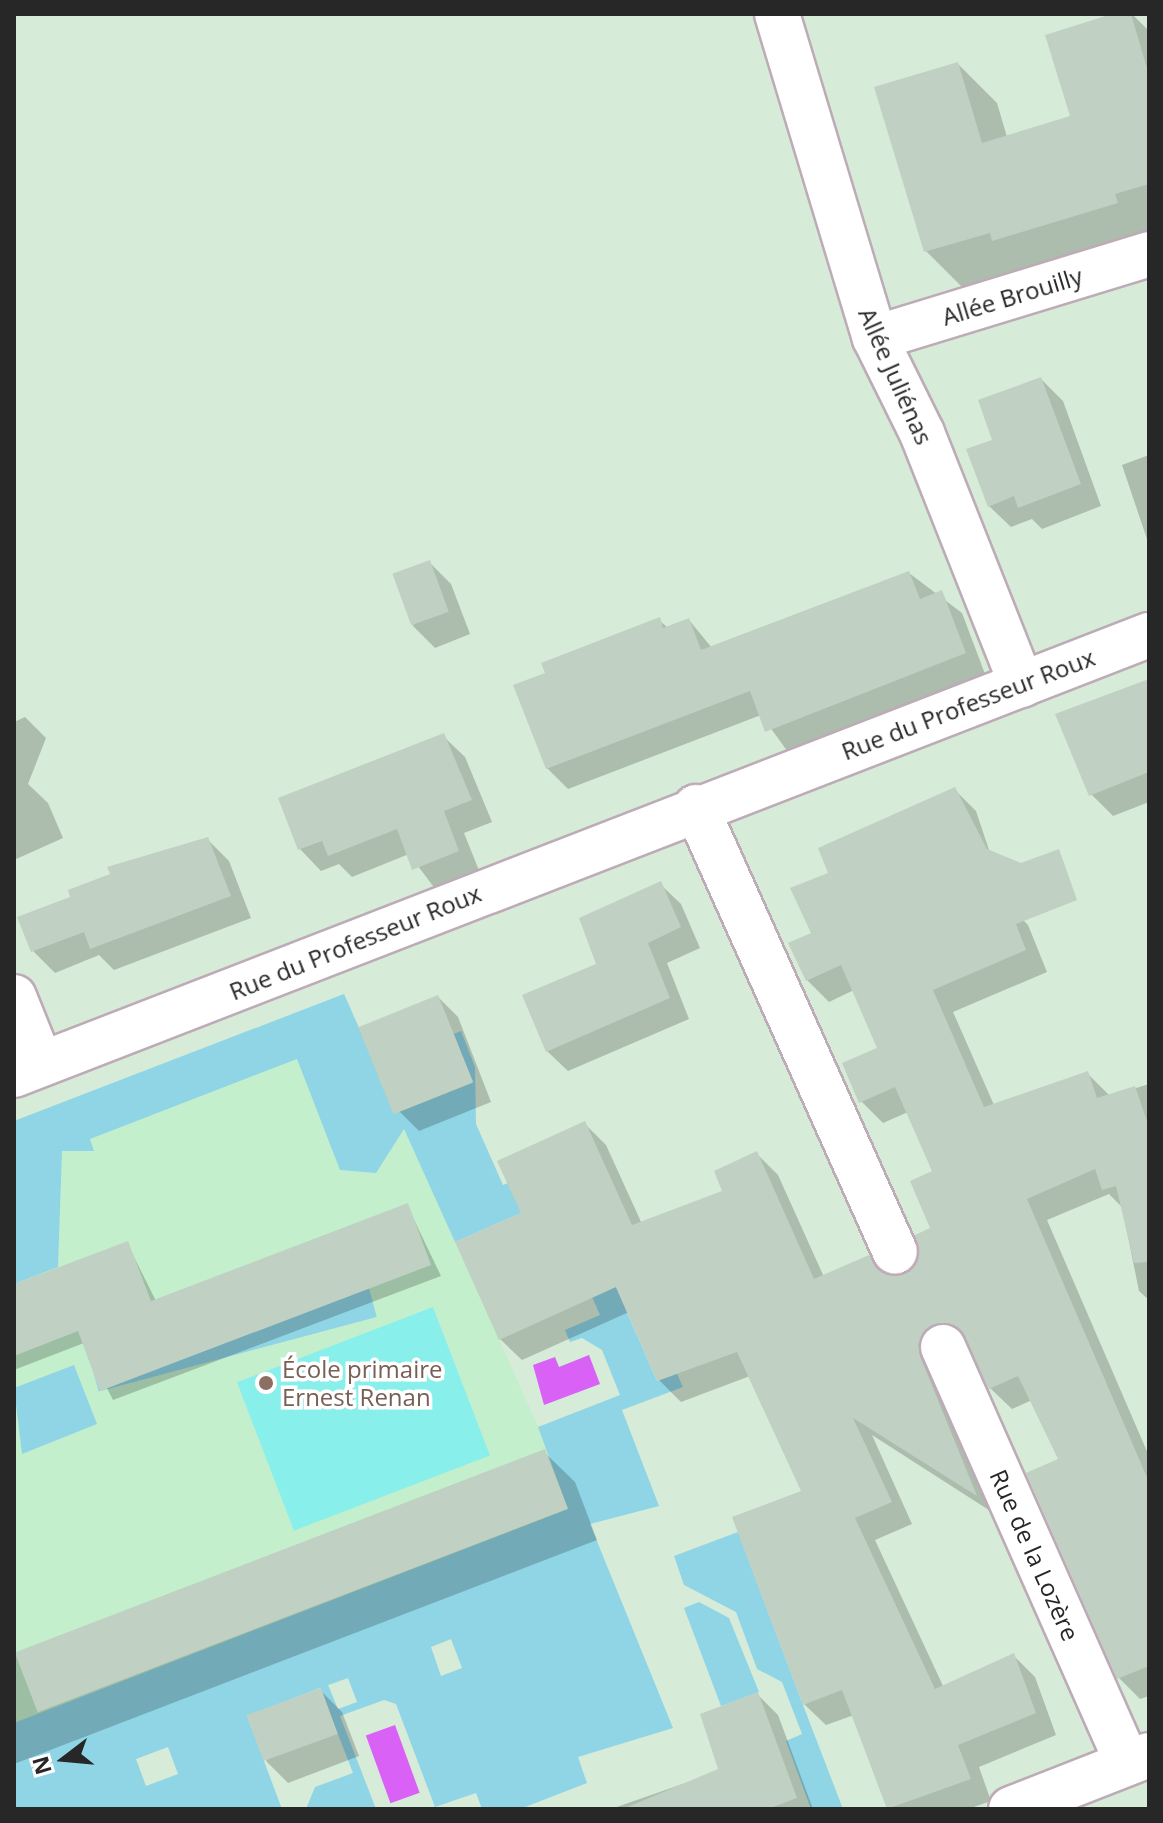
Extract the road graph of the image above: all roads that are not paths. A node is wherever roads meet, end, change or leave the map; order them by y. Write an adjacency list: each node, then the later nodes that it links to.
1 (777, 14): 3 (street, Allée Juliénas)
2 (1149, 254): 3 (street, Allée Brouilly)
3 (875, 338): 5 (street, Allée Juliénas)
4 (1149, 635): 5 (street, Rue du Professeur Roux)
5 (1022, 685): 6 (street, Rue du Professeur Roux)
6 (696, 807): 8 (street, Rue du Professeur Roux); 9 (street)
7 (14, 997): 8 (street)
8 (28, 1070)
9 (895, 1251)
10 (943, 1347): 11 (street, Rue de la Lozère)
11 (1138, 1759): 12 (street, Rue de la Lozère)
12 (1011, 1809)

